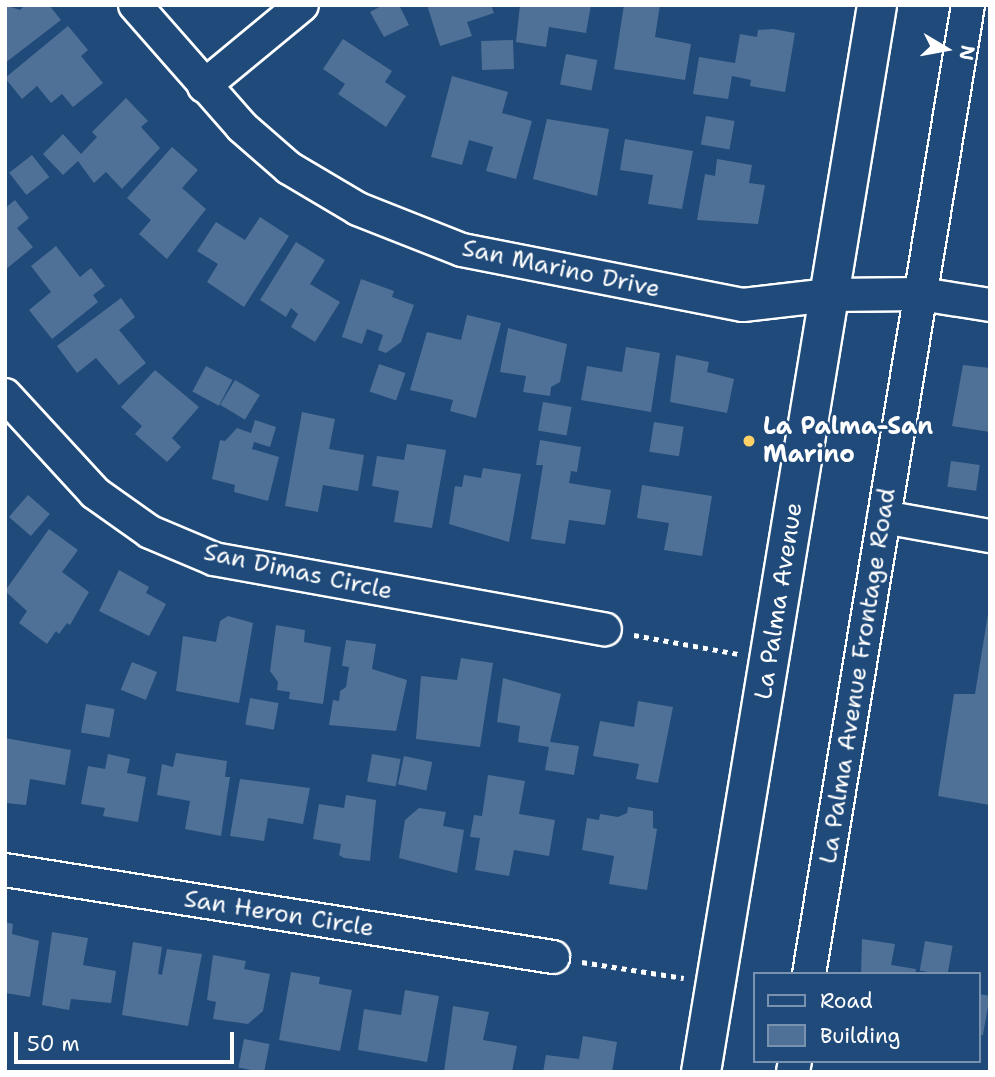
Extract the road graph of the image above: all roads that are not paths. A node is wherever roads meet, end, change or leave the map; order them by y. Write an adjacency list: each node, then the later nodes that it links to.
1 (135, 5): 5 (street, San Marino Drive)
2 (302, 5): 5 (street)
3 (877, 5): 7 (main road, La Palma Avenue)
4 (968, 5): 6 (street, La Palma Avenue Frontage Road)
5 (204, 86): 7 (street, San Marino Drive)
6 (921, 294): 7 (street, San Marino Drive); 8 (street, San Marino Drive); 10 (street, La Palma Avenue Frontage Road)
7 (829, 295): 16 (main road, La Palma Avenue)
8 (990, 305)
9 (5, 395): 12 (street, San Dimas Circle)
10 (884, 517): 11 (street); 15 (street, La Palma Avenue Frontage Road)
11 (990, 536)
12 (605, 629)
13 (5, 870): 14 (street, San Heron Circle)
14 (554, 957)
15 (809, 972)
16 (701, 1072)

